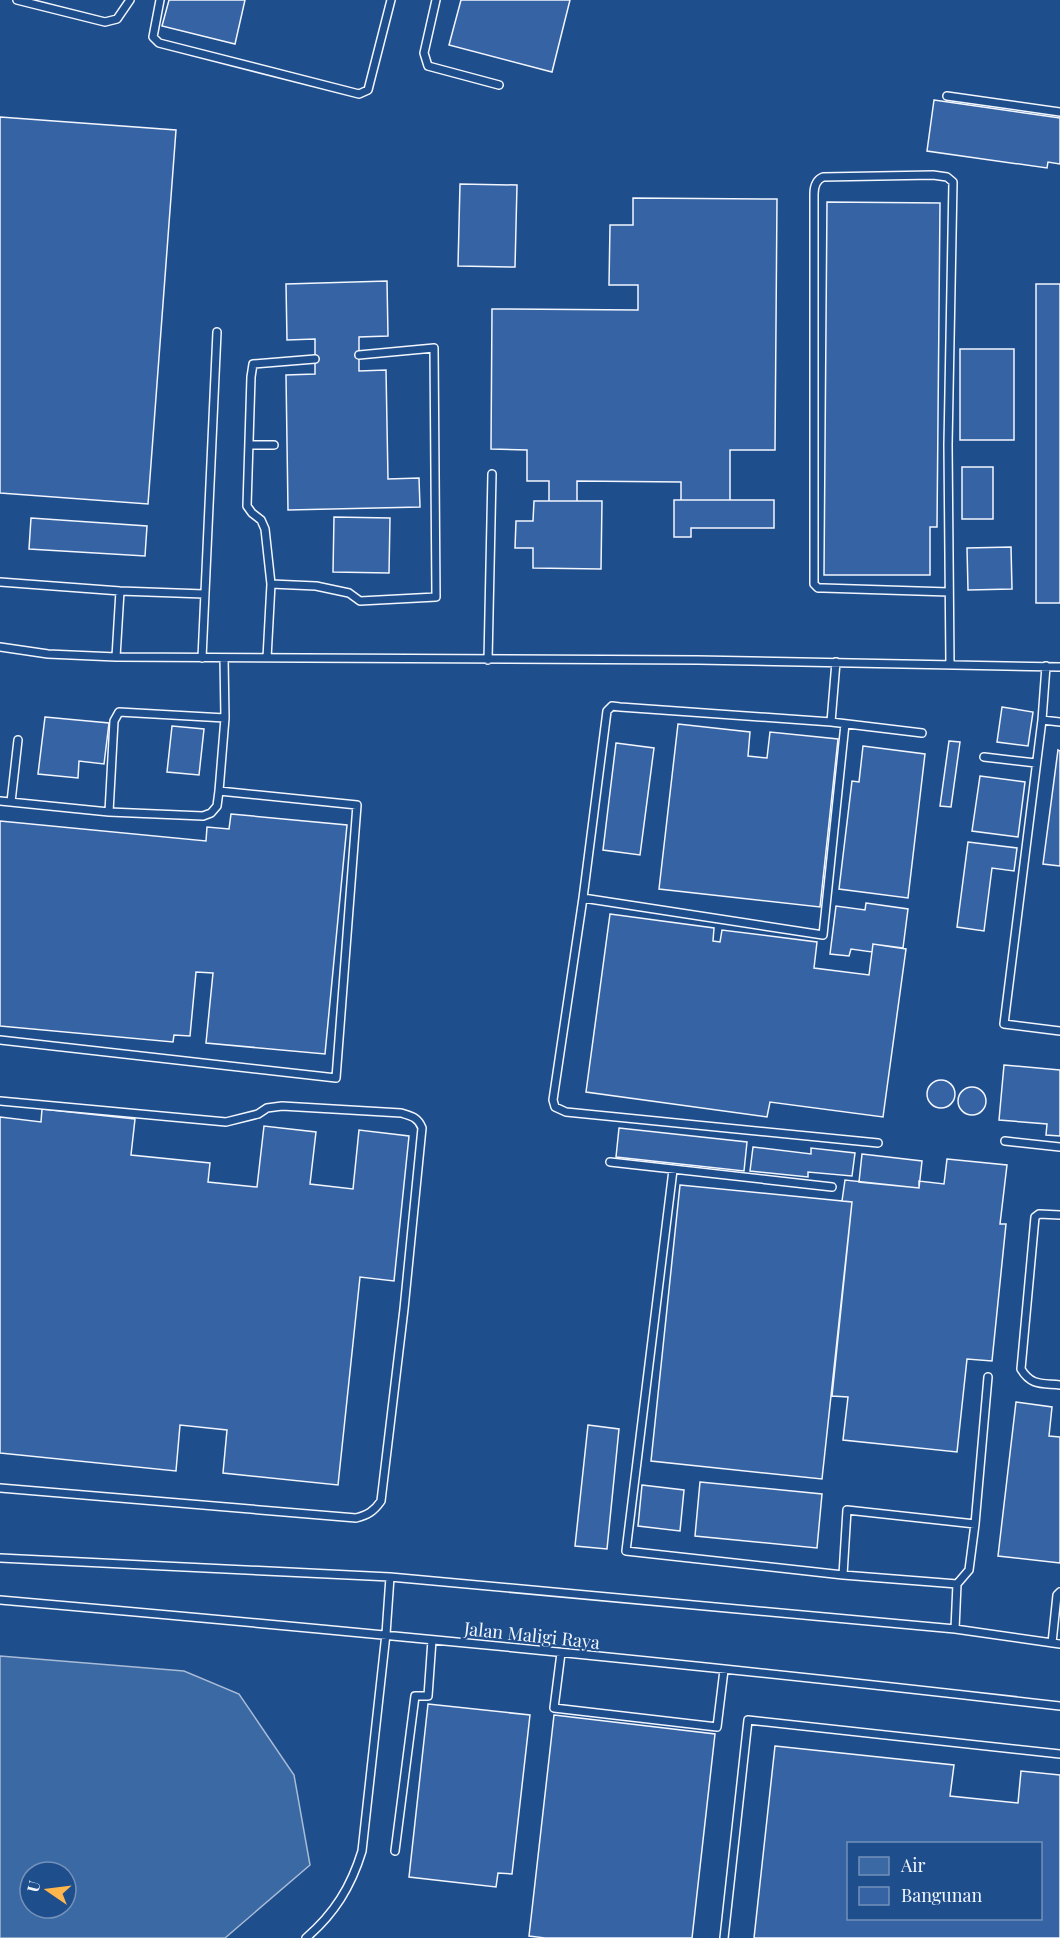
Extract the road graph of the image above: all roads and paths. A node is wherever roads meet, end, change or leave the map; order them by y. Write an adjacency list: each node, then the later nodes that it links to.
1 (17, 0): 2 (lane)
2 (130, 0)
3 (160, 0): 4 (lane)
4 (391, 0)
5 (436, 0): 6 (lane)
6 (499, 85)
7 (947, 96): 8 (lane)
8 (1060, 112)
9 (217, 332): 19 (lane)
10 (359, 355): 16 (lane)
11 (315, 359): 13 (lane)
12 (274, 445): 13 (lane)
13 (249, 446): 16 (lane)
14 (492, 474): 25 (lane)
15 (0, 582): 17 (lane)
16 (271, 584): 24 (lane)
17 (120, 591): 19 (lane); 21 (lane)
18 (949, 592): 18 (lane); 27 (lane)
19 (204, 594): 22 (lane)
20 (0, 647): 21 (lane)
21 (116, 657): 22 (lane)
22 (202, 658): 23 (lane)
23 (224, 658): 24 (lane); 30 (lane)
24 (267, 658): 25 (lane)
25 (488, 660): 26 (lane)
26 (836, 662): 27 (lane); 32 (lane)
27 (950, 664): 28 (lane)
28 (1046, 666): 29 (lane); 31 (lane)
29 (1060, 667)
30 (225, 718): 39 (lane); 42 (lane)
31 (1042, 720): 33 (lane); 38 (lane)
32 (831, 722): 34 (lane); 43 (lane)
33 (1060, 722)
34 (845, 724): 35 (lane); 43 (lane)
35 (922, 733)
36 (18, 740): 41 (lane)
37 (984, 757): 38 (lane)
38 (1036, 763): 44 (lane)
39 (219, 790): 42 (lane); 45 (lane)
40 (0, 801): 41 (lane)
41 (11, 802): 42 (lane)
42 (109, 812)
43 (583, 898): 48 (lane)
44 (1060, 1031)
45 (0, 1040)
46 (0, 1101): 56 (lane)
47 (1005, 1141): 49 (lane)
48 (878, 1143)
49 (1060, 1147)
50 (610, 1162): 51 (lane)
51 (673, 1170): 52 (lane); 59 (lane)
52 (832, 1187)
53 (1060, 1215): 55 (lane)
54 (988, 1377): 57 (lane)
55 (1060, 1385)
56 (0, 1488)
57 (975, 1524): 59 (lane); 61 (lane)
58 (0, 1558): 60 (lane)
59 (843, 1575): 61 (lane)
60 (390, 1576): 64 (lane); 65 (lane)
61 (957, 1584): 64 (lane)
62 (1060, 1592): 67 (lane)
63 (0, 1600): 65 (lane, Jalan Maligi Raya)
64 (955, 1629): 67 (lane)
65 (386, 1634): 66 (lane, Jalan Maligi Raya); 73 (lane)
66 (432, 1640): 68 (lane, Jalan Maligi Raya); 72 (lane)
67 (1056, 1643)
68 (561, 1653): 69 (lane, Jalan Maligi Raya); 69 (lane)
69 (724, 1670): 70 (lane, Jalan Maligi Raya)
70 (1060, 1706)
71 (1060, 1754): 74 (lane)
72 (395, 1851)
73 (306, 1938)
74 (724, 1938)

